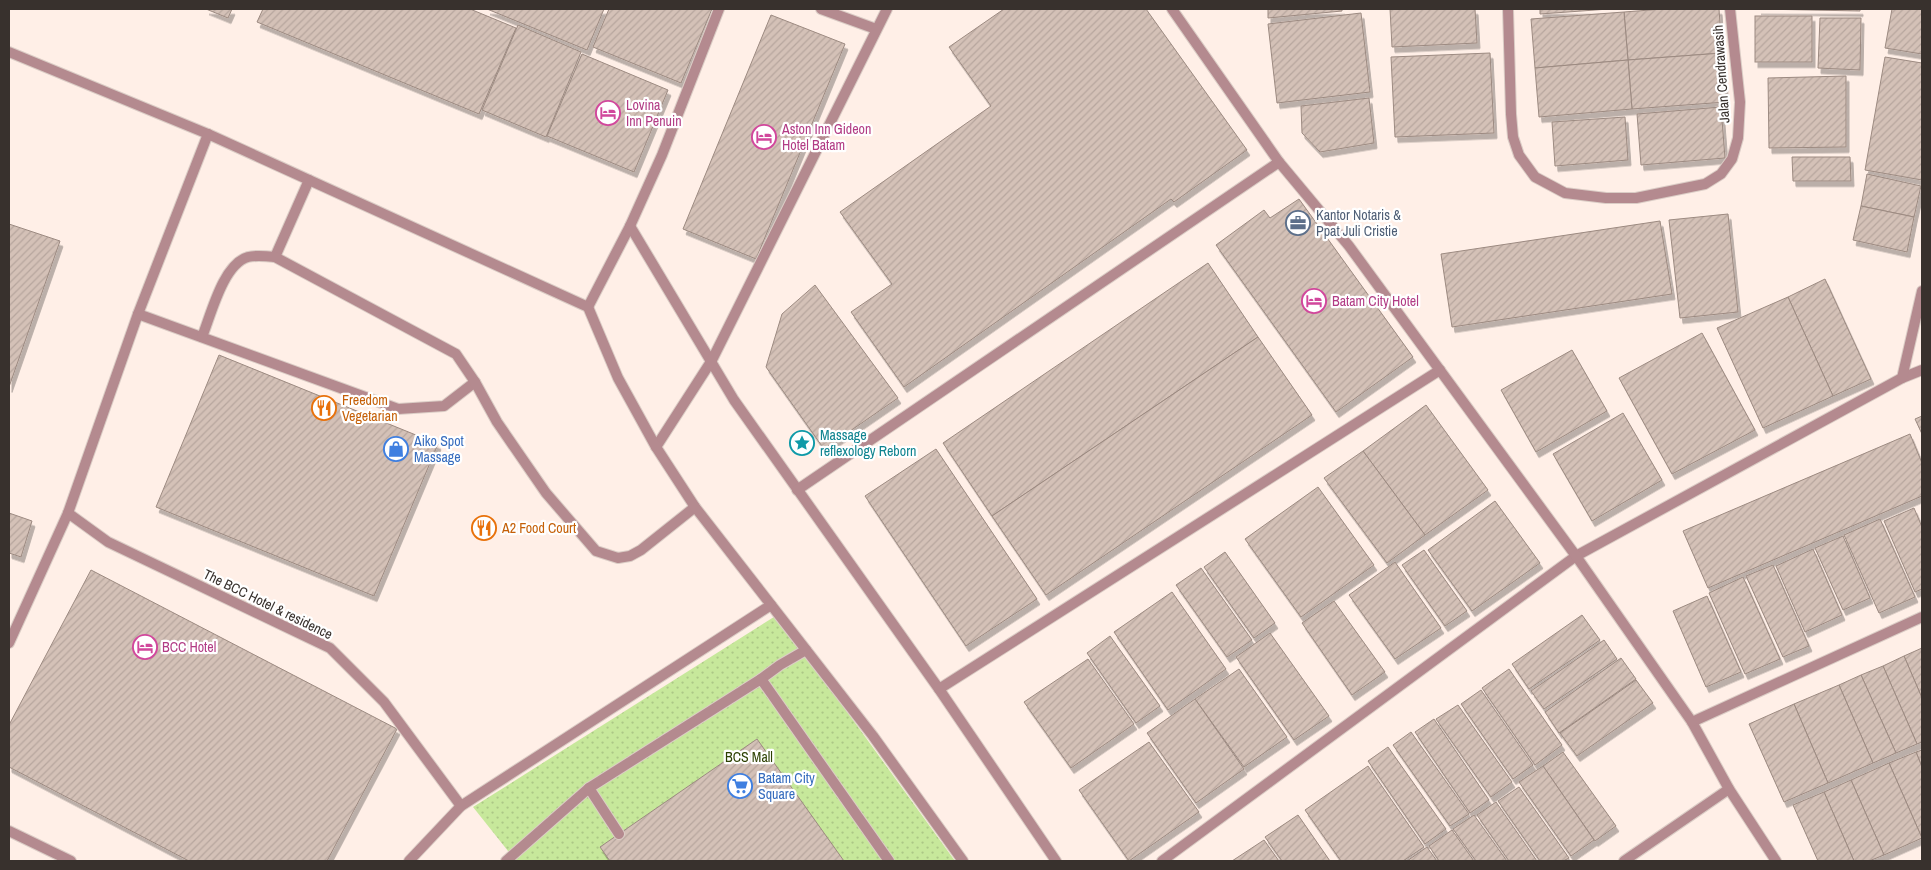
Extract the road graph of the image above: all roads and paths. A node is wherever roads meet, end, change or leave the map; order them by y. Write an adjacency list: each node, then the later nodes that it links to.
1 (718, 9): 12 (street)
2 (821, 9): 7 (street)
3 (887, 9): 7 (street)
4 (1172, 9): 10 (street)
5 (1508, 9): 6 (street, Jalan Cendrawasih)
6 (1730, 9)
7 (876, 30): 18 (street)
8 (9, 52): 9 (street)
9 (208, 134): 11 (street); 16 (street)
10 (1279, 162): 19 (street); 24 (street)
11 (309, 180): 13 (street); 15 (street)
12 (630, 226): 15 (street); 18 (street)
13 (275, 257): 17 (street); 22 (street)
14 (1922, 291): 21 (street)
15 (588, 308): 23 (street)
16 (138, 314): 17 (street); 26 (street)
17 (202, 337): 22 (street)
18 (712, 360): 23 (street); 24 (street)
19 (1440, 370): 27 (street); 33 (street)
20 (1922, 370): 21 (street)
21 (1902, 378): 27 (street)
22 (475, 382): 25 (street)
23 (656, 448): 25 (street)
24 (797, 490): 33 (street)
25 (695, 507): 28 (street)
26 (68, 513): 30 (street); 37 (street, The BCC Hotel & residence)
27 (1576, 556): 34 (street); 46 (street)
28 (771, 605): 31 (street); 37 (street)
29 (1922, 617): 34 (street)
30 (9, 643)
31 (806, 650): 32 (street); 44 (street)
32 (761, 679): 35 (street); 43 (street)
33 (939, 689): 45 (street)
34 (1692, 722): 36 (street)
35 (589, 788): 39 (street); 42 (street)
36 (1730, 790): 47 (street); 48 (street)
37 (461, 806): 41 (street)
38 (9, 831): 40 (street)
39 (619, 834)
40 (71, 861)
41 (409, 861)
42 (506, 861)
43 (890, 861)
44 (963, 861)
45 (1056, 861)
46 (1162, 861)
47 (1624, 861)
48 (1776, 861)

